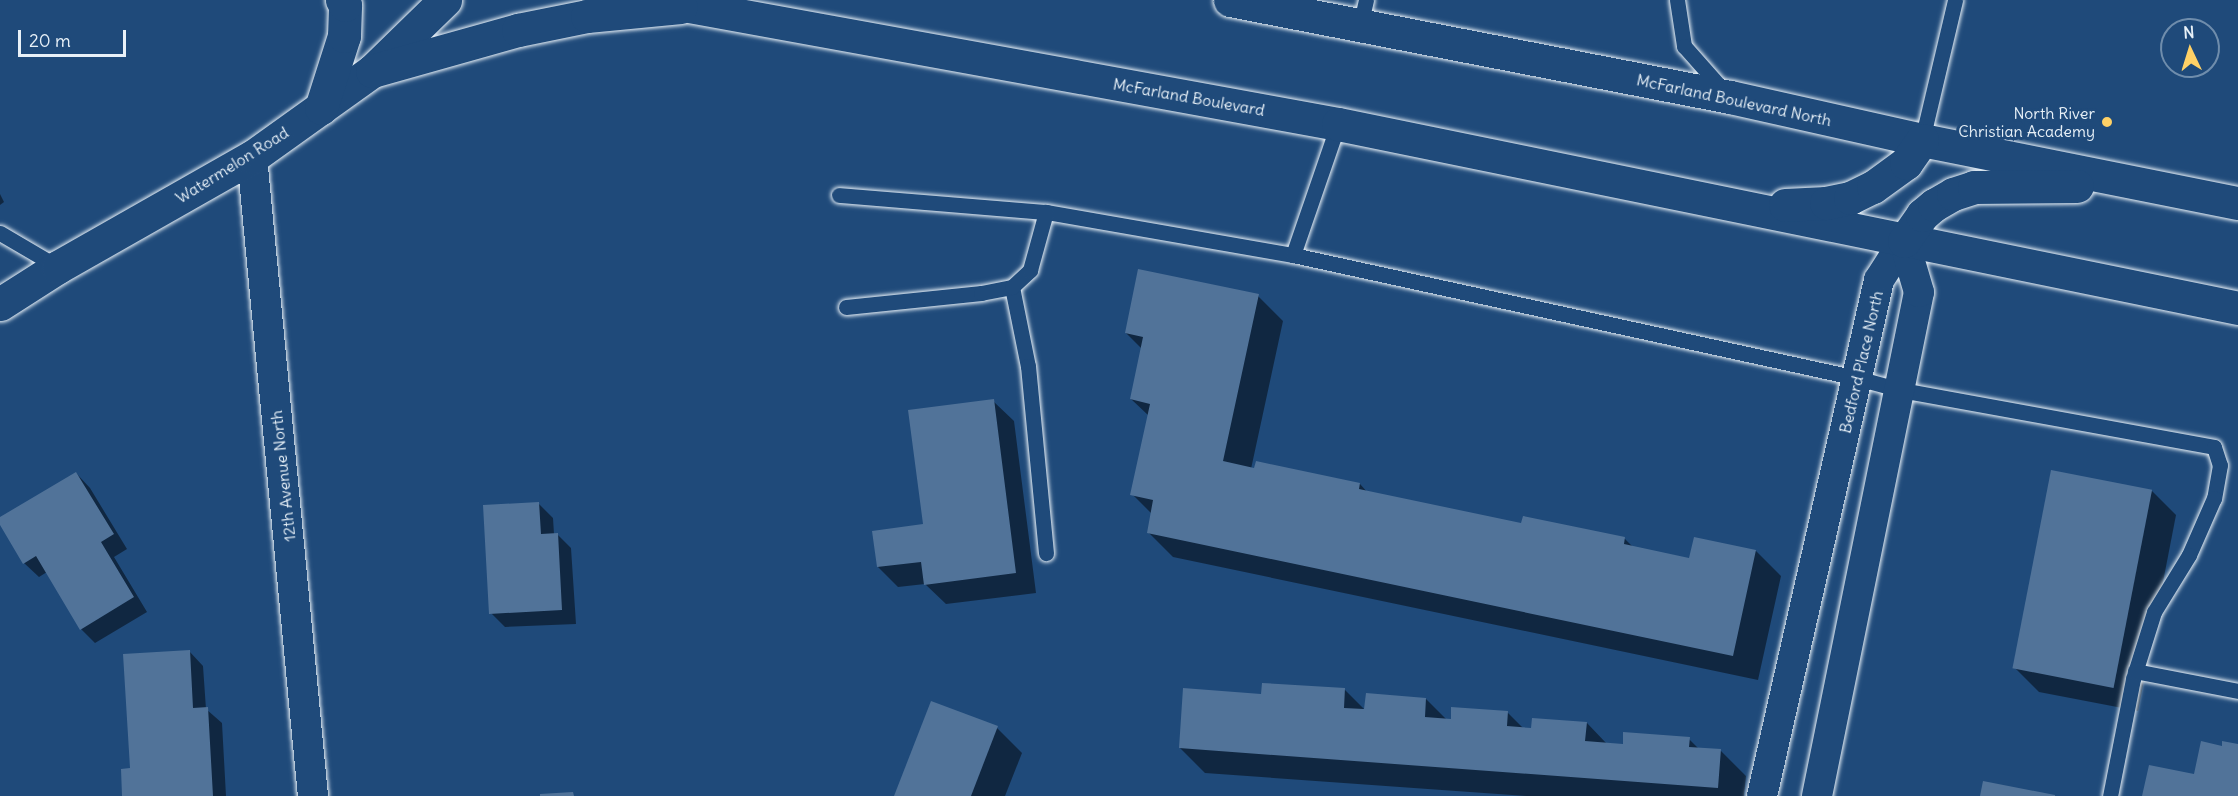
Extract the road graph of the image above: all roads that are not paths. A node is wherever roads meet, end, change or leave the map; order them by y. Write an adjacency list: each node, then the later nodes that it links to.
1 (342, 0): 11 (main road)
2 (445, 0): 9 (main road, Watermelon Road)
3 (656, 0): 7 (main road, McFarland Boulevard)
4 (1230, 0): 8 (main road, McFarland Boulevard North)
5 (1677, 0): 10 (lane)
6 (1955, 0): 13 (lane)
7 (692, 6): 9 (main road); 12 (main road, McFarland Boulevard)
8 (1363, 13): 10 (main road, McFarland Boulevard North)
9 (372, 71): 11 (main road, Watermelon Road)
10 (1730, 98): 13 (main road, McFarland Boulevard North)
11 (321, 108): 14 (main road, Watermelon Road)
12 (1338, 124): 18 (main road, McFarland Boulevard); 22 (lane)
13 (1922, 140): 15 (main road, McFarland Boulevard North); 18 (main road)
14 (252, 157): 23 (main road, Watermelon Road); 33 (street, 12th Avenue North)
15 (2151, 186): 17 (main road, McFarland Boulevard North); 21 (main road)
16 (839, 195): 19 (lane)
17 (2238, 203)
18 (1720, 204): 21 (main road)
19 (1046, 212): 22 (lane); 24 (lane)
20 (0, 232): 23 (lane)
21 (1904, 241): 27 (main road); 28 (street, Bedford Place North); 29 (street)
22 (1293, 255): 28 (lane)
23 (58, 267): 25 (main road, Watermelon Road)
24 (1012, 287): 26 (lane); 30 (lane)
25 (0, 304)
26 (846, 307)
27 (2238, 308)
28 (1857, 378): 29 (lane); 34 (street, Bedford Place North)
29 (1901, 390): 31 (lane); 35 (street)
30 (1046, 553)
31 (2136, 671): 32 (lane); 36 (lane)
32 (2238, 691)
33 (314, 796)
34 (1762, 796)
35 (1817, 796)
36 (2110, 796)

